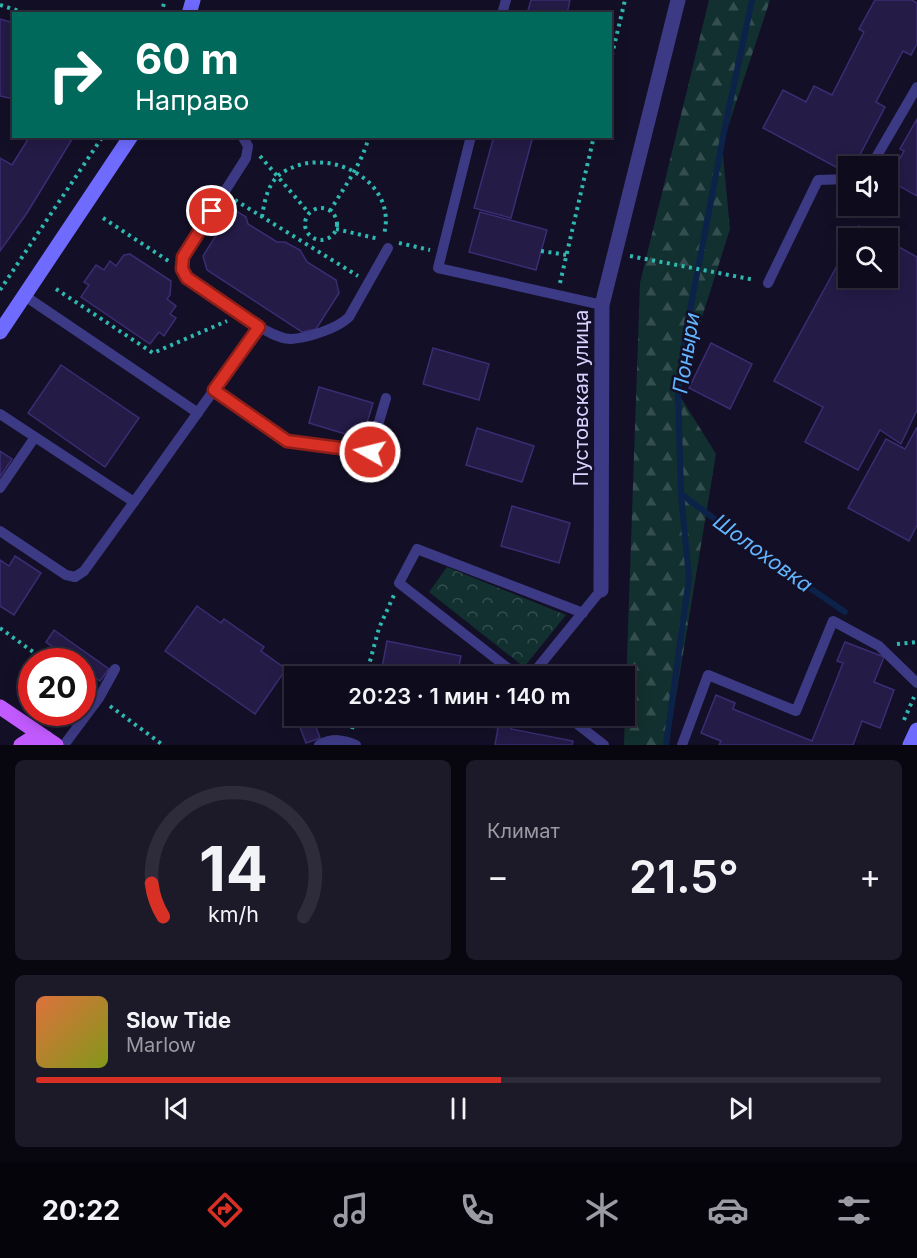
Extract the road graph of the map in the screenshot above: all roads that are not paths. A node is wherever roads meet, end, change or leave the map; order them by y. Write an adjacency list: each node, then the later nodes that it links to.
1 (678, 0): 11 (street, Пустовская улица)
2 (917, 87): 6 (lane)
3 (130, 138): 10 (street)
4 (470, 138): 11 (lane)
5 (245, 141): 12 (lane)
6 (877, 156)
7 (838, 179): 9 (lane)
8 (385, 244): 12 (lane)
9 (768, 283)
10 (25, 296): 13 (street); 16 (lane)
11 (602, 305): 22 (street, Пустовская улица)
12 (259, 327): 14 (lane)
13 (0, 332)
14 (214, 390): 15 (lane); 16 (lane)
15 (386, 398)
16 (198, 413): 20 (lane)
17 (0, 414): 18 (lane)
18 (35, 437): 19 (lane); 20 (lane)
19 (0, 488)
20 (134, 502): 21 (lane)
21 (0, 531)
22 (601, 590): 23 (lane)
23 (583, 613): 24 (lane); 25 (lane)
24 (505, 666)
25 (539, 666)
26 (115, 669): 33 (lane)
27 (917, 683): 37 (lane)
28 (0, 707): 31 (main road)
29 (580, 726): 36 (lane)
30 (917, 730): 38 (street)
31 (51, 742): 32 (main road)
32 (21, 745)
33 (64, 745)
34 (319, 745): 35 (lane)
35 (356, 745)
36 (604, 745)
37 (682, 745)
38 (910, 745)

